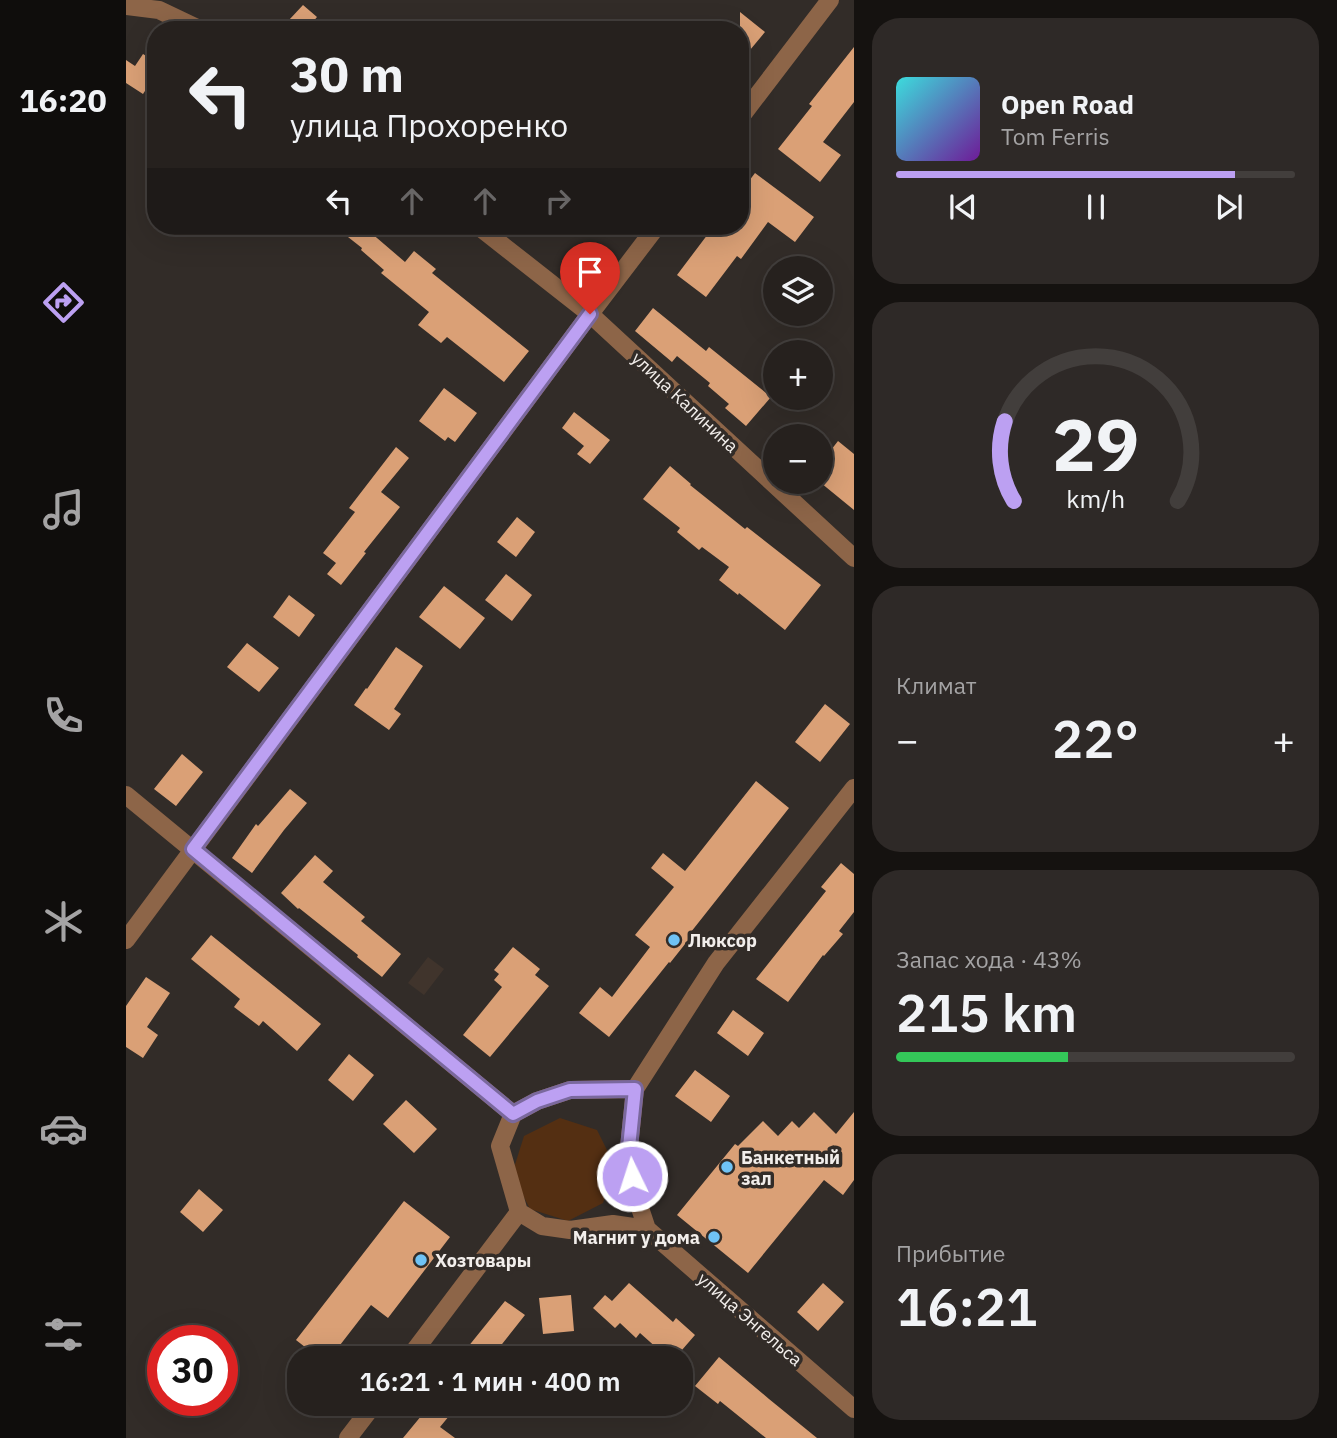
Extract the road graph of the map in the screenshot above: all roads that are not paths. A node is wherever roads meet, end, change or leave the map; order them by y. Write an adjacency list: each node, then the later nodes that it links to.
1 (830, 0): 4 (street)
2 (126, 6): 3 (street)
3 (183, 21)
4 (749, 106)
5 (489, 235): 7 (street, улица Калинина)
6 (650, 235): 7 (street)
7 (590, 314): 8 (street, улица Калинина); 11 (street)
8 (854, 558)
9 (854, 788): 13 (street)
10 (126, 795): 11 (street)
11 (193, 849): 12 (street); 14 (street)
12 (126, 940)
13 (635, 1089): 14 (street); 16 (street)
14 (513, 1114): 15 (street)
15 (519, 1212): 16 (street); 17 (street)
16 (647, 1229): 18 (street, улица Энгельса)
17 (418, 1346)
18 (854, 1409)
19 (365, 1416): 20 (street)
20 (348, 1438)

